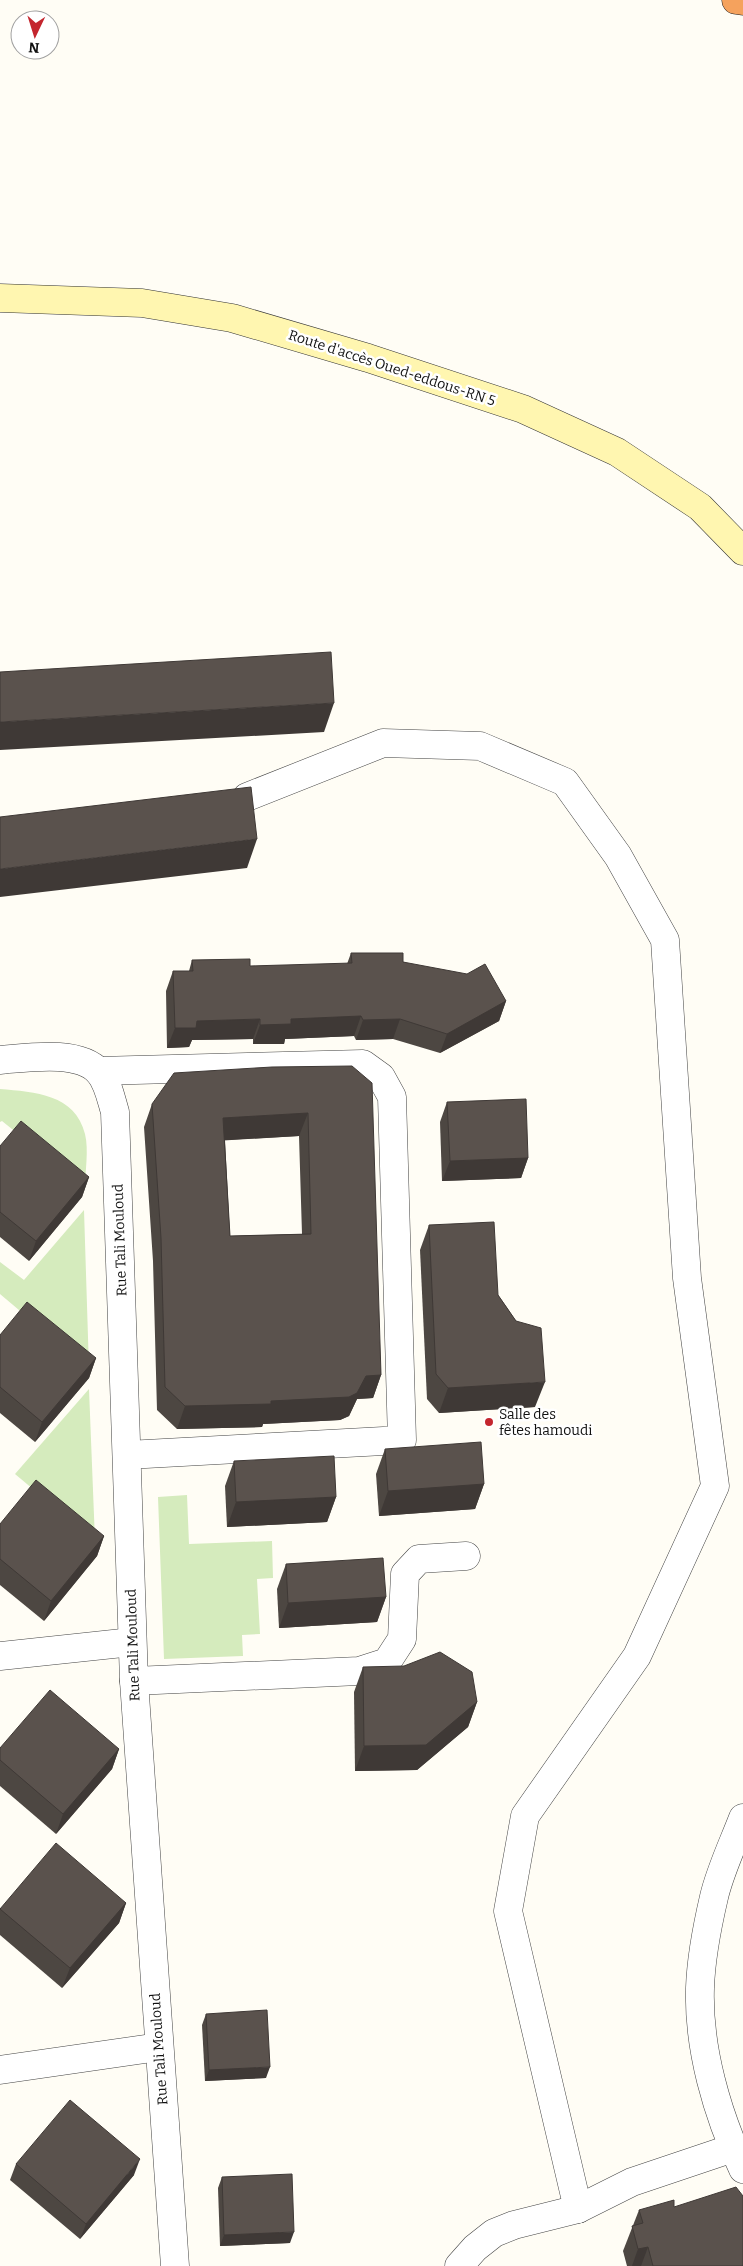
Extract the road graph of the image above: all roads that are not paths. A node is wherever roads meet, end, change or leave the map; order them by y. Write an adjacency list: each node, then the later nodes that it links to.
1 (736, 0): 2 (highway)
2 (743, 2)
3 (0, 298): 4 (main road, Route d'accès Oued-eddous-RN 5)
4 (743, 551)
5 (247, 797): 17 (street)
6 (0, 1060): 7 (street)
7 (98, 1071): 8 (street, Rue Tali Mouloud); 8 (street)
8 (127, 1455): 10 (street, Rue Tali Mouloud)
9 (466, 1556): 12 (street)
10 (132, 1642): 11 (street); 12 (street, Rue Tali Mouloud)
11 (0, 1656)
12 (134, 1680): 14 (street, Rue Tali Mouloud)
13 (743, 1818): 16 (street)
14 (159, 2047): 15 (street); 18 (street, Rue Tali Mouloud)
15 (0, 2070)
16 (738, 2158): 17 (street)
17 (578, 2209): 19 (street)
18 (175, 2266)
19 (459, 2266)

